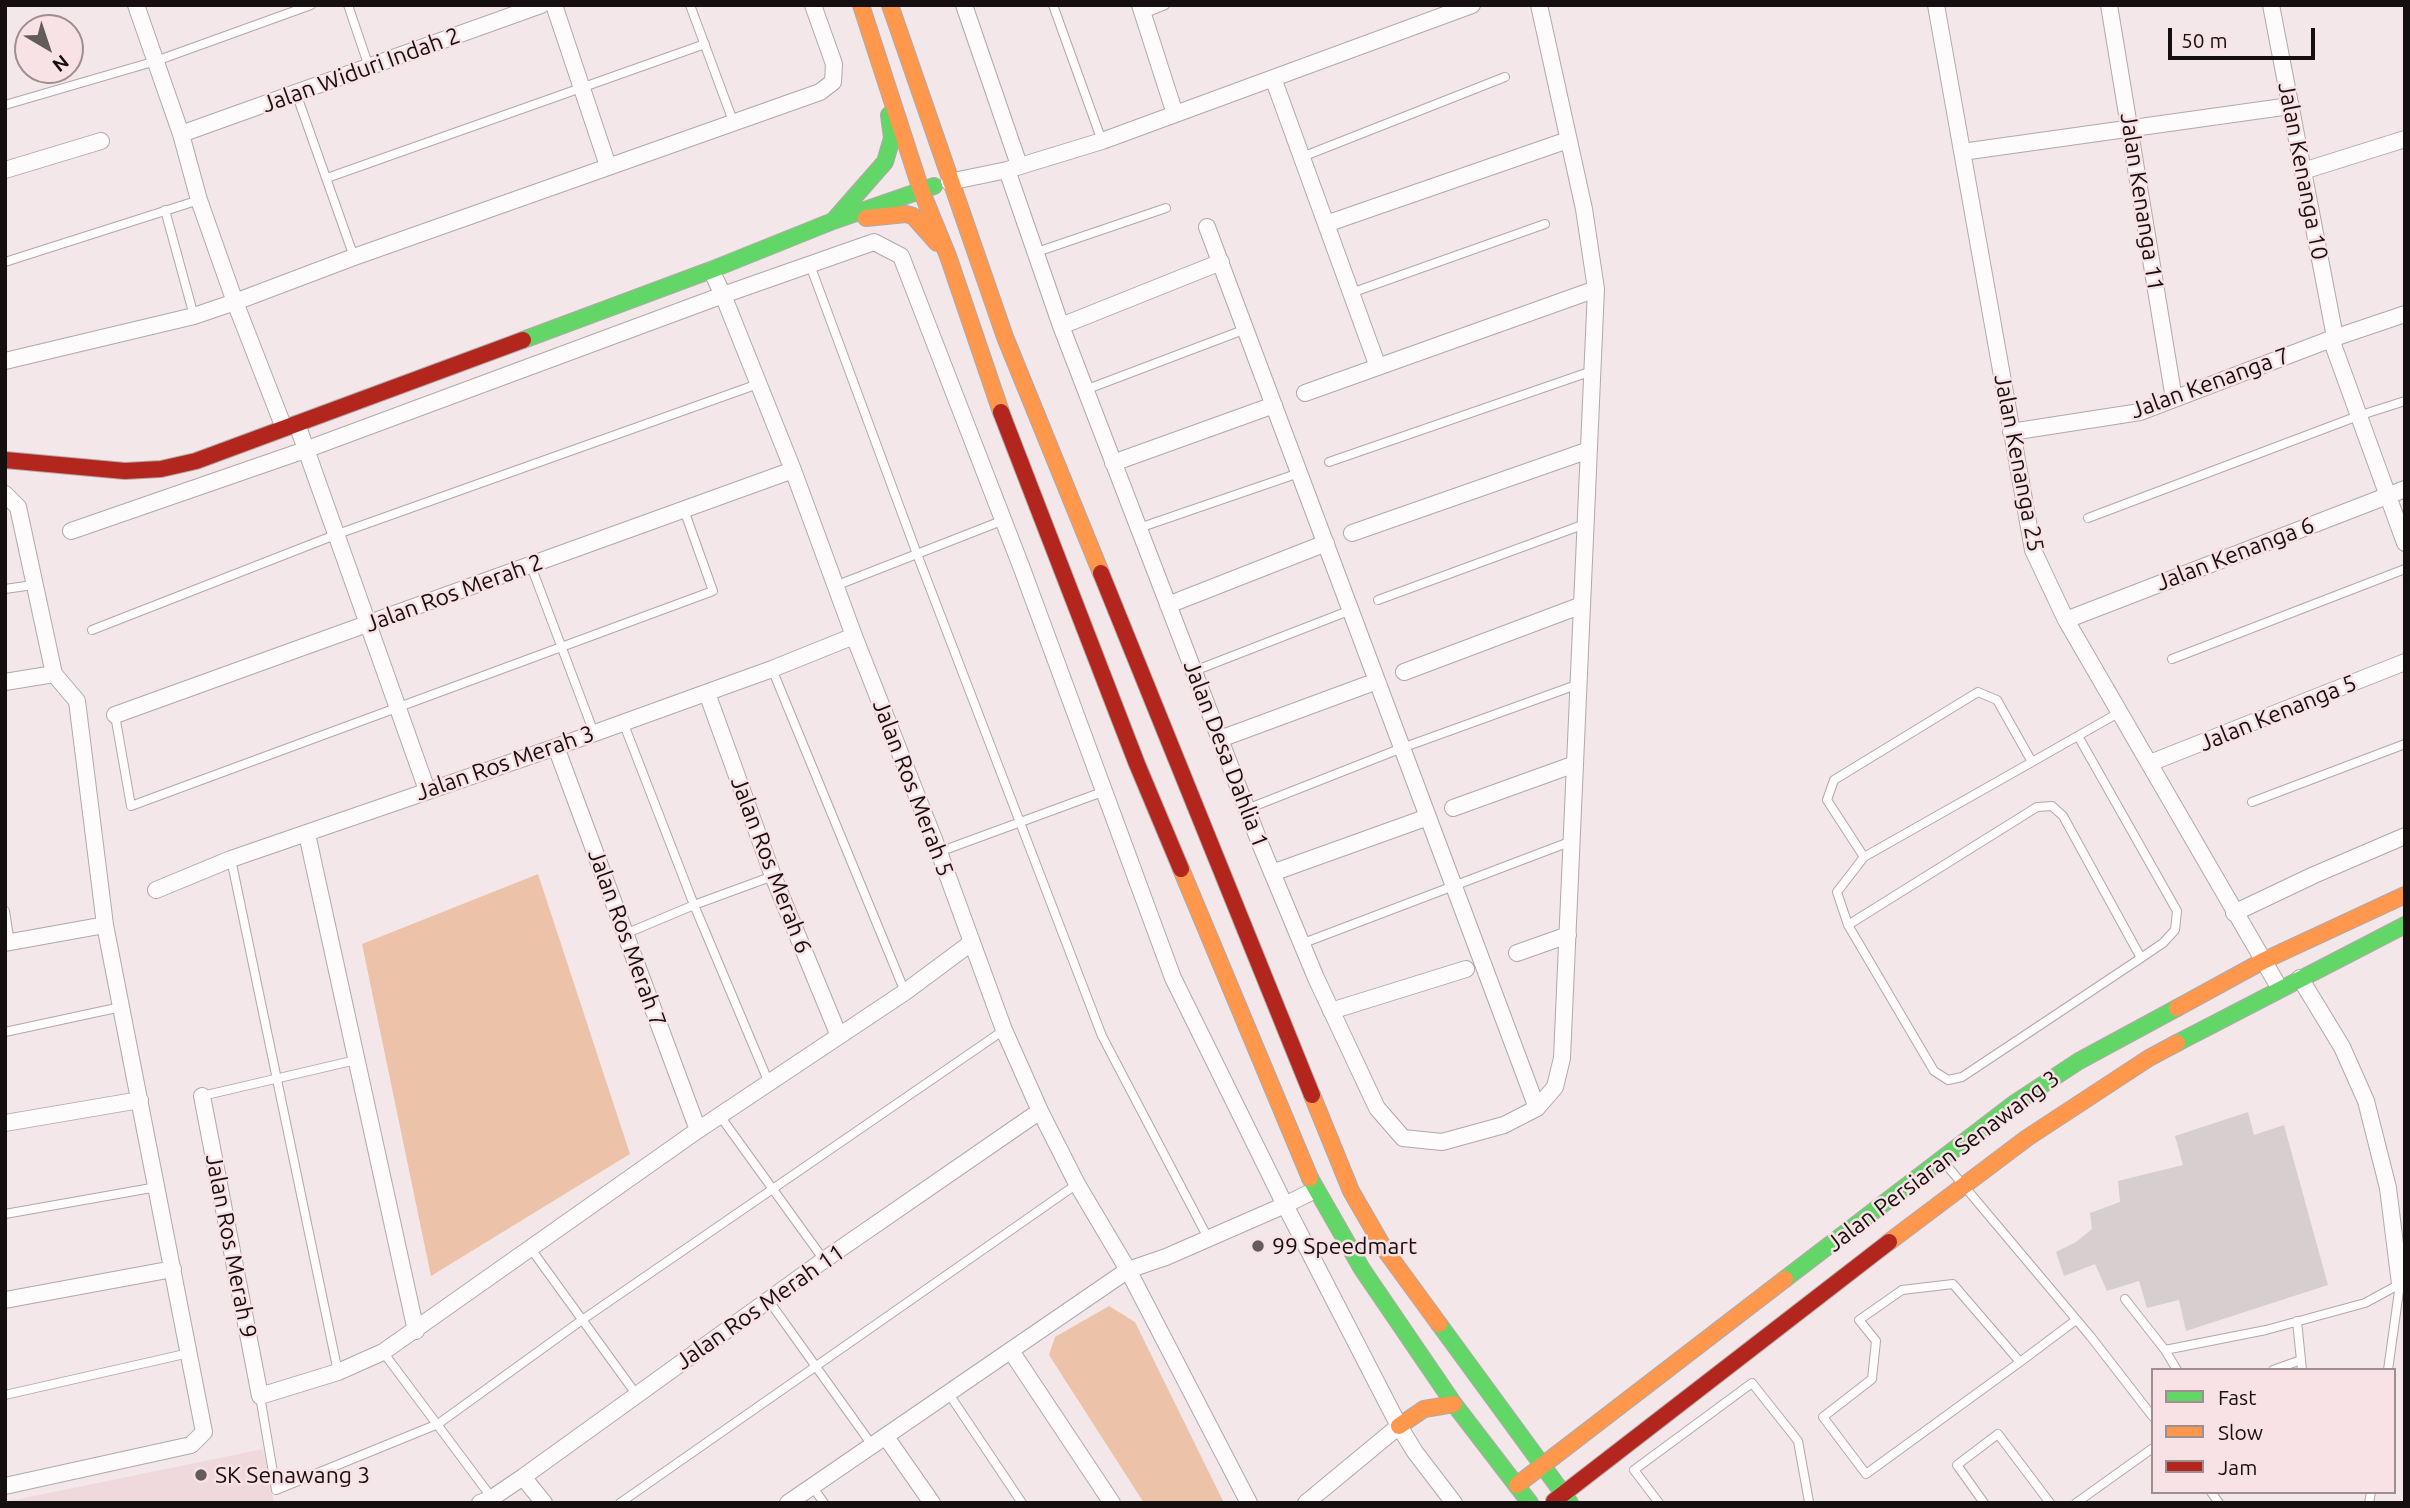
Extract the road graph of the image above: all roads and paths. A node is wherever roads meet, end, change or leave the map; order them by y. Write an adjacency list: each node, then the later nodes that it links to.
1 (136, 5): 20 (street)
2 (312, 5): 20 (lane)
3 (348, 5): 22 (lane)
4 (541, 5): 22 (street, Jalan Widuri Indah 2)
5 (554, 5): 25 (street)
6 (690, 5): 19 (lane)
7 (813, 5): 30 (street)
8 (861, 5): 21 (street)
9 (890, 5): 44 (street)
10 (964, 5): 40 (street, Jalan Desa Dahlia 1)
11 (1053, 5): 36 (lane)
12 (1166, 5): 18 (lane)
13 (1472, 5): 24 (street)
14 (1539, 5): 34 (street, Jalan Desa Dahlia 1)
15 (1936, 5): 37 (street, Jalan Kenanga 25)
16 (2109, 5): 31 (street, Jalan Kenanga 11)
17 (2271, 5): 28 (street, Jalan Kenanga 10)
18 (1141, 10): 29 (street)
19 (705, 44): 25 (lane); 30 (lane)
20 (156, 61): 27 (lane); 32 (street)
21 (881, 65): 45 (street); 49 (street)
22 (369, 67): 26 (street, Jalan Widuri Indah 2)
23 (1505, 77): 38 (lane)
24 (1273, 78): 29 (street); 38 (street)
25 (581, 88): 39 (street); 43 (lane)
26 (296, 93): 32 (street, Jalan Widuri Indah 2); 43 (lane)
27 (5, 105)
28 (2290, 106): 31 (street); 42 (street, Jalan Kenanga 10)
29 (1175, 114): 36 (street)
30 (733, 121): 39 (street)
31 (2129, 127): 37 (street); 75 (street, Jalan Kenanga 11)
32 (181, 134): 46 (street)
33 (2405, 139): 42 (street)
34 (1568, 140): 50 (street); 60 (street, Jalan Desa Dahlia 1)
35 (101, 141): 41 (street)
36 (1102, 141): 40 (street)
37 (1962, 152): 80 (street, Jalan Kenanga 25)
38 (1301, 157): 50 (street)
39 (608, 166): 55 (street)
40 (1013, 168): 44 (street); 53 (street, Jalan Desa Dahlia 1)
41 (5, 170)
42 (2303, 171): 68 (street, Jalan Kenanga 10)
43 (327, 178): 55 (lane)
44 (949, 182): 45 (street); 233 (street)
45 (921, 190): 49 (street); 54 (street)
46 (199, 200): 48 (lane); 63 (street)
47 (1167, 208): 53 (lane)
48 (165, 210): 56 (lane); 65 (lane)
49 (833, 221): 54 (street); 59 (street)
50 (1326, 225): 61 (street)
51 (1545, 225): 61 (lane)
52 (1208, 227): 57 (street)
53 (1034, 253): 66 (street, Jalan Desa Dahlia 1)
54 (948, 256): 195 (street)
55 (354, 257): 63 (street)
56 (5, 262)
57 (1221, 262): 66 (street); 67 (street)
58 (810, 265): 62 (street); 93 (street); 101 (lane)
59 (711, 270): 62 (street, Jalan Ros Merah 5); 79 (street)
60 (1596, 289): 70 (street); 71 (street, Jalan Desa Dahlia 1)
61 (1351, 293): 70 (street)
62 (723, 295): 72 (street, Jalan Ros Merah 5); 81 (street)
63 (235, 302): 65 (street); 79 (street)
64 (2405, 314): 68 (street, Jalan Kenanga 7)
65 (194, 316): 69 (street)
66 (1060, 326): 73 (street, Jalan Desa Dahlia 1)
67 (1246, 330): 73 (lane); 77 (street)
68 (2333, 338): 75 (street, Jalan Kenanga 7); 78 (street, Jalan Kenanga 10)
69 (5, 361)
70 (1378, 367): 74 (street)
71 (1592, 370): 82 (street, Jalan Desa Dahlia 1); 84 (lane)
72 (758, 384): 86 (street, Jalan Ros Merah 5); 98 (lane)
73 (1085, 390): 85 (street, Jalan Desa Dahlia 1)
74 (1305, 393)
75 (2175, 399): 80 (street, Jalan Kenanga 7)
76 (2405, 401): 78 (lane)
77 (1274, 405): 85 (street); 87 (street)
78 (2358, 416): 90 (street, Jalan Kenanga 10); 92 (lane)
79 (291, 426): 81 (street); 83 (street)
80 (2011, 432): 111 (street, Jalan Kenanga 25)
81 (304, 450): 96 (street); 98 (street)
82 (1589, 450): 94 (street, Jalan Desa Dahlia 1); 97 (street)
83 (5, 460)
84 (1329, 462)
85 (1113, 463): 95 (street, Jalan Desa Dahlia 1)
86 (793, 470): 91 (street, Jalan Ros Merah 2); 105 (street, Jalan Ros Merah 5)
87 (1299, 473): 95 (lane); 99 (street)
88 (2405, 489): 90 (street, Jalan Kenanga 6)
89 (5, 494): 104 (street)
90 (2386, 495): 100 (street, Jalan Kenanga 10); 111 (street, Jalan Kenanga 6)
91 (684, 510): 102 (street, Jalan Ros Merah 2); 115 (lane)
92 (2088, 518)
93 (1004, 520): 101 (lane); 140 (street)
94 (1586, 524): 107 (lane); 109 (street, Jalan Desa Dahlia 1)
95 (1139, 528): 108 (street, Jalan Desa Dahlia 1)
96 (71, 531)
97 (1352, 533)
98 (335, 536): 112 (street); 113 (lane)
99 (1326, 543): 108 (street); 110 (street)
100 (2405, 543)
101 (917, 554): 105 (lane); 145 (lane)
102 (531, 566): 112 (street, Jalan Ros Merah 2); 115 (lane)
103 (2405, 569): 116 (lane)
104 (33, 584): 106 (lane); 121 (street)
105 (835, 586): 114 (street, Jalan Ros Merah 5)
106 (5, 589)
107 (1378, 600)
108 (1168, 605): 119 (street, Jalan Desa Dahlia 1)
109 (1582, 605): 120 (street); 124 (street, Jalan Desa Dahlia 1)
110 (1351, 610): 119 (lane); 122 (street)
111 (2066, 620): 127 (street, Jalan Kenanga 25)
112 (368, 625): 126 (street); 128 (street, Jalan Ros Merah 2)
113 (92, 630)
114 (854, 636): 118 (street, Jalan Ros Merah 3); 149 (street, Jalan Ros Merah 5)
115 (562, 647): 126 (lane); 130 (lane)
116 (2172, 659)
117 (2405, 662): 137 (street, Jalan Kenanga 5)
118 (772, 669): 125 (street, Jalan Ros Merah 3); 174 (lane)
119 (1194, 671): 132 (street, Jalan Desa Dahlia 1)
120 (1404, 672)
121 (54, 674): 123 (street); 160 (street)
122 (1377, 681): 132 (street); 135 (street)
123 (5, 682)
124 (1579, 684): 135 (lane); 138 (street, Jalan Desa Dahlia 1)
125 (707, 692): 129 (street, Jalan Ros Merah 3); 153 (street, Jalan Ros Merah 6)
126 (397, 708): 128 (lane); 139 (street)
127 (2120, 712): 131 (lane); 137 (street, Jalan Kenanga 25)
128 (115, 715)
129 (623, 722): 130 (street, Jalan Ros Merah 3); 157 (lane)
130 (594, 733): 134 (street, Jalan Ros Merah 3)
131 (2078, 736): 136 (lane); 169 (lane)
132 (1220, 740): 143 (street, Jalan Desa Dahlia 1)
133 (2405, 744): 141 (lane)
134 (556, 747): 139 (street, Jalan Ros Merah 3); 163 (street, Jalan Ros Merah 7)
135 (1402, 748): 143 (lane); 144 (street)
136 (2032, 762): 150 (lane); 150 (lane)
137 (2150, 763): 159 (street, Jalan Kenanga 25)
138 (1575, 764): 142 (street); 148 (street, Jalan Desa Dahlia 1)
139 (427, 790): 146 (street, Jalan Ros Merah 3)
140 (1105, 791): 145 (lane); 196 (street)
141 (2252, 802)
142 (1453, 808)
143 (1247, 809): 152 (street, Jalan Desa Dahlia 1)
144 (1428, 817): 152 (street); 154 (street)
145 (1019, 823): 149 (lane); 198 (lane)
146 (307, 834): 151 (street, Jalan Ros Merah 3); 180 (street)
147 (2405, 836): 159 (street)
148 (1572, 841): 154 (lane); 164 (street, Jalan Desa Dahlia 1)
149 (939, 852): 166 (street, Jalan Ros Merah 5)
150 (1864, 857): 161 (lane)
151 (231, 859): 155 (street, Jalan Ros Merah 3); 181 (lane)
152 (1272, 873): 167 (street, Jalan Desa Dahlia 1)
153 (773, 876): 157 (lane); 179 (street, Jalan Ros Merah 6)
154 (1454, 886): 167 (lane); 185 (street)
155 (156, 890)
156 (2405, 895): 170 (street, Jalan Persiaran Senawang 3)
157 (694, 905): 163 (lane); 182 (lane)
158 (5, 911): 165 (lane)
159 (2234, 913): 170 (street, Jalan Kenanga 25)
160 (106, 925): 165 (street); 175 (street)
161 (1848, 925): 169 (lane); 169 (lane)
162 (2405, 925): 172 (street, Jalan Persiaran Senawang 3)
163 (625, 934): 189 (street, Jalan Ros Merah 7)
164 (1568, 935): 168 (street); 185 (street, Jalan Desa Dahlia 1)
165 (8, 943)
166 (971, 943): 174 (street); 177 (street, Jalan Ros Merah 5)
167 (1301, 944): 176 (street, Jalan Desa Dahlia 1)
168 (1517, 953)
169 (2141, 958)
170 (2263, 961): 173 (street, Jalan Kenanga 25); 190 (street, Jalan Persiaran Senawang 3)
171 (1466, 968): 176 (street)
172 (2300, 978): 173 (street, Jalan Persiaran Senawang 3); 203 (street)
173 (2280, 989): 192 (street, Jalan Persiaran Senawang 3)
174 (905, 992): 179 (street)
175 (121, 1007): 178 (lane); 184 (street)
176 (1331, 1011): 185 (street, Jalan Desa Dahlia 1)
177 (1004, 1030): 186 (street, Jalan Ros Merah 5); 194 (lane)
178 (5, 1032)
179 (839, 1036): 182 (street)
180 (356, 1060): 181 (lane); 210 (street)
181 (277, 1077): 183 (lane); 222 (lane)
182 (769, 1083): 187 (street)
183 (202, 1096): 226 (street, Jalan Ros Merah 9)
184 (140, 1100): 188 (street); 193 (street)
185 (1537, 1108)
186 (1040, 1111): 191 (street, Jalan Ros Merah 5); 200 (street, Jalan Ros Merah 11)
187 (720, 1116): 189 (street); 194 (lane)
188 (5, 1123)
189 (698, 1130): 199 (street)
190 (1941, 1159): 192 (lane); 233 (street, Jalan Persiaran Senawang 3)
191 (1077, 1184): 202 (street, Jalan Ros Merah 5); 217 (lane)
192 (1965, 1186): 208 (lane); 239 (street, Jalan Persiaran Senawang 3)
193 (157, 1187): 197 (lane); 201 (street)
194 (772, 1189): 200 (lane); 207 (lane)
195 (1315, 1189): 196 (street); 227 (street)
196 (1285, 1205): 198 (street); 230 (street)
197 (5, 1214)
198 (1208, 1238): 202 (street)
199 (531, 1249): 207 (lane); 210 (street)
200 (824, 1261): 206 (street, Jalan Ros Merah 11)
201 (173, 1269): 205 (street); 214 (street)
202 (1128, 1270): 212 (street); 249 (street, Jalan Ros Merah 5)
203 (2402, 1282): 209 (lane); 221 (lane)
204 (2125, 1299): 211 (lane)
205 (5, 1300)
206 (769, 1301): 217 (lane); 223 (street, Jalan Ros Merah 11)
207 (582, 1320): 223 (lane); 229 (lane)
208 (2076, 1320): 216 (lane); 228 (lane)
209 (2297, 1321): 211 (lane); 215 (lane)
210 (416, 1331): 213 (street)
211 (2165, 1350): 218 (lane)
212 (1011, 1351): 224 (street); 248 (street)
213 (383, 1352): 222 (street); 229 (lane)
214 (189, 1353): 225 (lane); 235 (street)
215 (2301, 1360): 219 (lane); 220 (lane)
216 (2020, 1362): 216 (lane)
217 (816, 1366): 231 (lane); 243 (lane)
218 (2176, 1368)
219 (2279, 1368)
220 (2302, 1368)
221 (2388, 1368)
222 (338, 1372): 226 (street)
223 (636, 1394): 234 (street, Jalan Ros Merah 11)
224 (949, 1394): 231 (street); 247 (lane)
225 (5, 1395)
226 (260, 1396): 229 (lane)
227 (1454, 1404): 230 (street); 237 (street)
228 (2151, 1414)
229 (438, 1424): 238 (lane)
230 (1399, 1426): 240 (street); 250 (street)
231 (879, 1441): 236 (street); 246 (street)
232 (2151, 1449): 254 (lane)
233 (1543, 1465): 237 (street, Jalan Persiaran Senawang 3); 239 (street)
234 (523, 1477): 238 (street, Jalan Ros Merah 11); 242 (street)
235 (5, 1486)
236 (812, 1486): 244 (street); 245 (lane)
237 (1522, 1496)
238 (486, 1500)
239 (1562, 1500)
240 (1449, 1501)
241 (1809, 1502): 251 (lane)
242 (544, 1503)
243 (620, 1503)
244 (788, 1503)
245 (824, 1503)
246 (932, 1503)
247 (1022, 1503)
248 (1112, 1503)
249 (1249, 1503)
250 (1306, 1503)
251 (1659, 1503)
252 (1984, 1503): 253 (lane)
253 (2050, 1503)
254 (2076, 1503)

